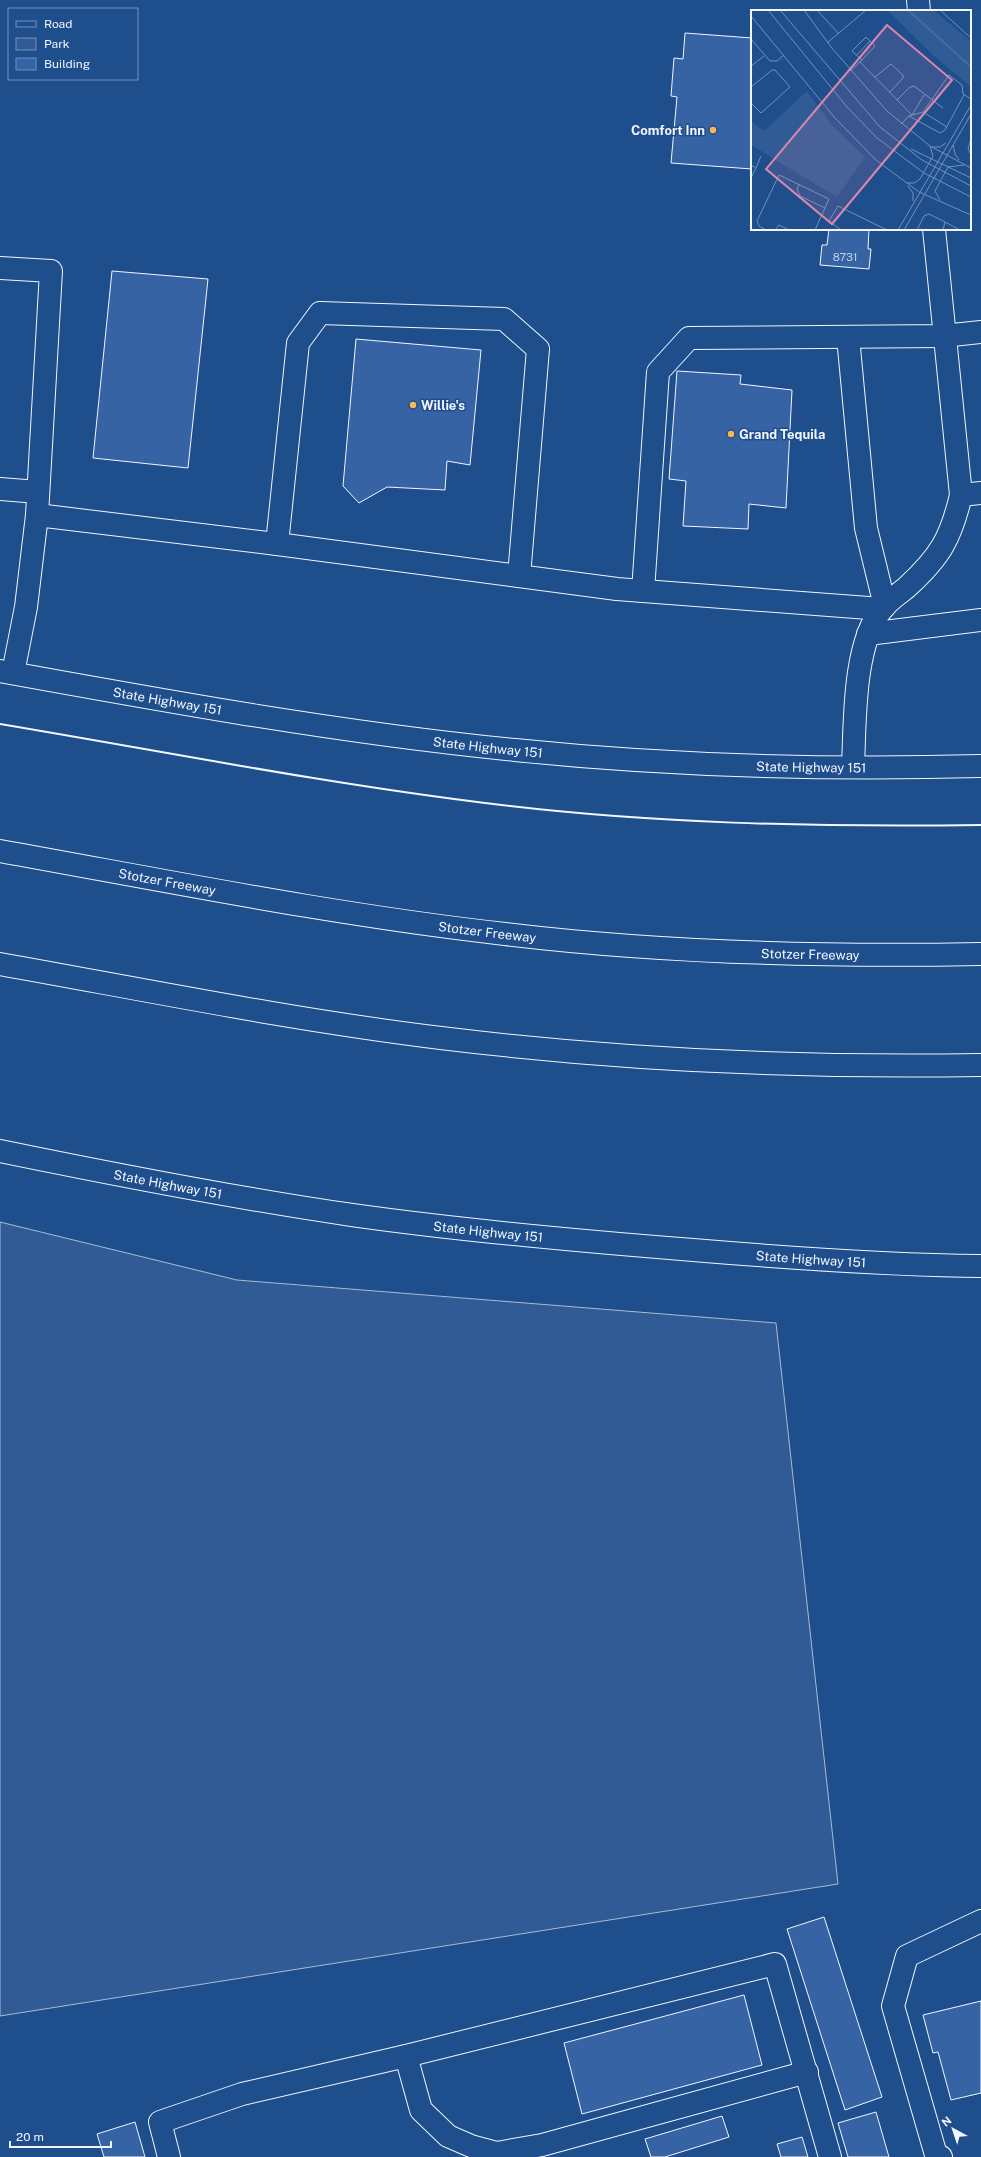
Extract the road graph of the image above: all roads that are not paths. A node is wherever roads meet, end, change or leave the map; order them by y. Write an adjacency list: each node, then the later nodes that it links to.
1 (934, 230): 4 (main road)
2 (0, 268): 7 (main road)
3 (981, 332): 4 (main road)
4 (944, 336): 5 (main road); 8 (main road)
5 (848, 337): 12 (main road); 13 (main road)
6 (0, 489): 7 (main road)
7 (38, 492): 9 (main road)
8 (971, 494): 13 (main road)
9 (37, 516): 10 (main road); 16 (main road)
10 (277, 544): 11 (main road); 11 (main road)
11 (520, 576): 12 (main road)
12 (643, 591): 13 (main road)
13 (883, 608): 15 (main road)
14 (981, 620): 15 (main road)
15 (868, 634): 18 (main road)
16 (6, 672): 18 (main road, State Highway 151)
17 (981, 766): 18 (main road, State Highway 151)
18 (853, 768)
19 (0, 851): 20 (main road, Stotzer Freeway)
20 (981, 954)
21 (0, 964): 22 (main road)
22 (981, 1065)
23 (0, 1151): 24 (main road, State Highway 151)
24 (981, 1266)
25 (981, 1921): 30 (main road)
26 (406, 2056): 27 (main road); 27 (main road); 28 (main road)
27 (807, 2072): 29 (main road)
28 (169, 2157)
29 (830, 2157)
30 (941, 2157)

